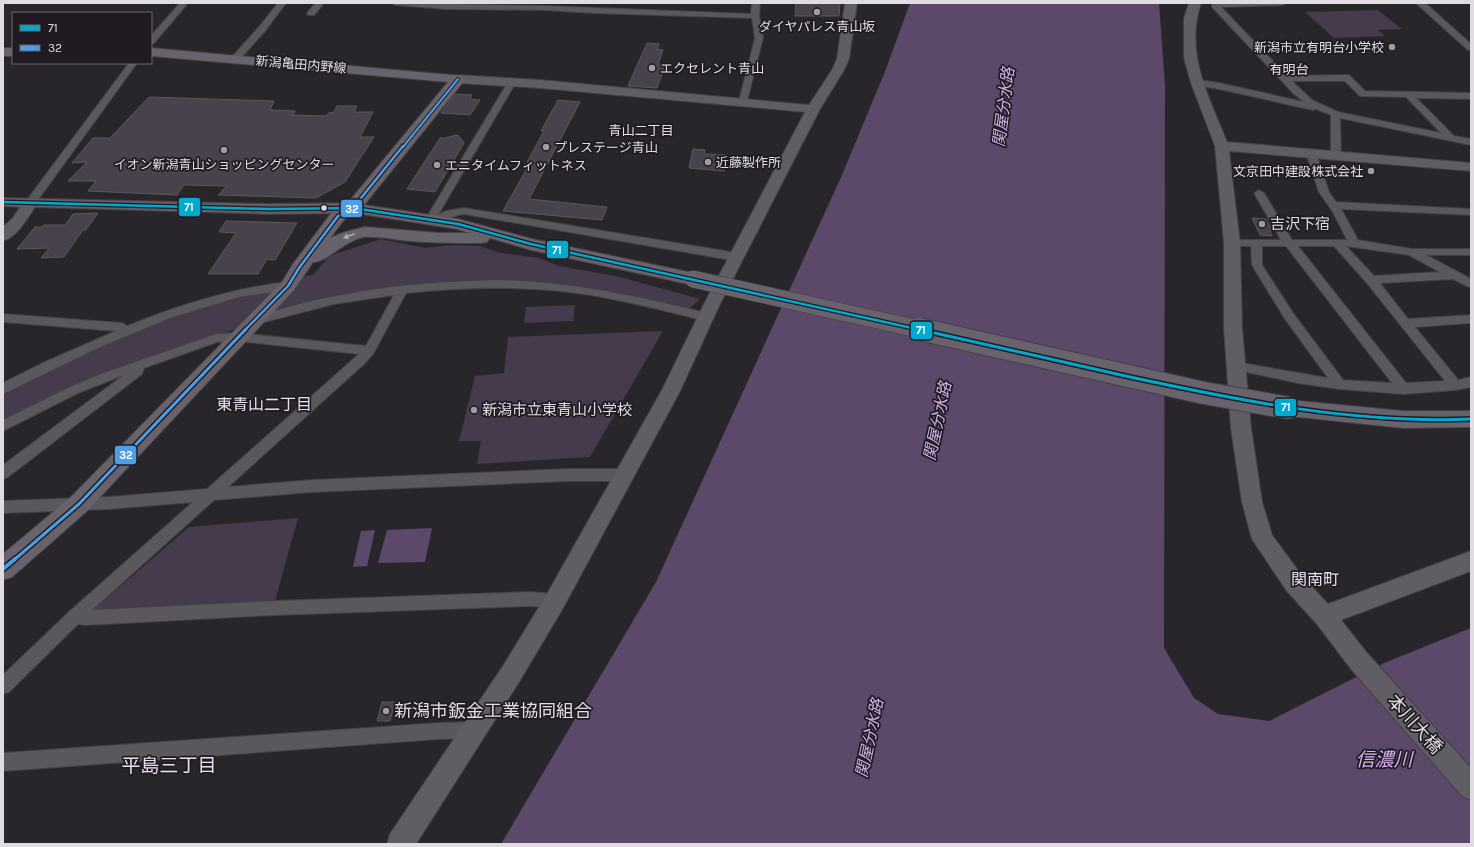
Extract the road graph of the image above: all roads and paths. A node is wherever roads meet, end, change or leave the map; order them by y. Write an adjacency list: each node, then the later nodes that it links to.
1 (184, 3): 13 (street)
2 (282, 3): 16 (street)
3 (320, 3): 11 (street)
4 (396, 3): 10 (street)
5 (756, 3): 12 (street)
6 (851, 3): 26 (street)
7 (1195, 3): 21 (street, 本川大橋)
8 (1282, 3): 19 (street)
9 (1420, 3): 14 (street)
10 (498, 5): 12 (street)
11 (311, 13)
12 (755, 16): 24 (street)
13 (152, 40)
14 (1471, 48)
15 (152, 52): 16 (main road, 新潟亀田内野線)
16 (236, 58): 18 (main road, 新潟亀田内野線)
17 (132, 64): 36 (street)
18 (455, 78): 20 (street); 38 (main road)
19 (1285, 79): 22 (street); 25 (street)
20 (512, 82): 24 (street); 40 (street)
21 (1197, 83): 25 (street); 30 (street, 本川大橋)
22 (1409, 95): 23 (street); 28 (street)
23 (1471, 96)
24 (743, 101): 26 (street)
25 (1322, 108): 27 (street)
26 (813, 109): 51 (street)
27 (1335, 114): 28 (street); 32 (street)
28 (1452, 138): 29 (street)
29 (1471, 142)
30 (1222, 146): 31 (street); 44 (street, 本川大橋)
31 (1311, 153): 32 (street); 37 (street)
32 (1336, 156): 33 (street)
33 (1471, 167)
34 (1259, 193): 45 (street)
35 (3, 202): 36 (street)
36 (31, 202): 38 (street); 41 (street)
37 (1332, 205): 39 (street); 43 (street)
38 (343, 211): 40 (main road); 42 (main road); 52 (main road)
39 (1471, 212)
40 (433, 220): 47 (main road); 51 (street)
41 (3, 236)
42 (485, 238): 47 (main road); 52 (main road, one-way to 52)
43 (1354, 242): 46 (street); 49 (street)
44 (1232, 243): 48 (street); 67 (street, 本川大橋)
45 (1290, 243): 46 (street); 48 (street); 72 (street)
46 (1337, 243): 54 (street)
47 (530, 244): 73 (main road, bridge)
48 (1256, 244): 69 (street)
49 (1412, 252): 50 (street); 53 (street)
50 (1471, 252)
51 (736, 257): 58 (street)
52 (299, 268): 56 (main road)
53 (1456, 275): 54 (street); 55 (street)
54 (1371, 280): 62 (street)
55 (1471, 284)
56 (288, 286): 61 (main road); 63 (street)
57 (402, 290): 58 (street); 61 (street); 65 (street)
58 (706, 317): 76 (street)
59 (3, 318): 63 (street)
60 (1471, 319): 62 (street)
61 (253, 321): 64 (main road)
62 (1406, 323): 70 (street)
63 (123, 332): 71 (street)
64 (238, 337): 65 (street); 66 (street); 78 (main road)
65 (369, 351): 77 (street)
66 (137, 365): 74 (street); 75 (street)
67 (1236, 366): 69 (street); 84 (street, 本川大橋)
68 (1471, 382): 70 (street)
69 (1339, 384): 72 (street)
70 (1455, 385): 72 (street)
71 (3, 389)
72 (1404, 389)
73 (1471, 419)
74 (3, 426)
75 (3, 473)
76 (625, 475): 77 (street); 82 (street)
77 (211, 494): 78 (street); 83 (street)
78 (79, 504): 79 (street); 81 (main road)
79 (3, 506)
80 (1471, 561): 84 (street)
81 (3, 569)
82 (555, 601): 83 (street); 86 (street)
83 (75, 616): 85 (street)
84 (1324, 616): 88 (street, 本川大橋)
85 (3, 686)
86 (474, 730): 87 (street); 89 (street)
87 (3, 762)
88 (1471, 787)
89 (400, 844)

